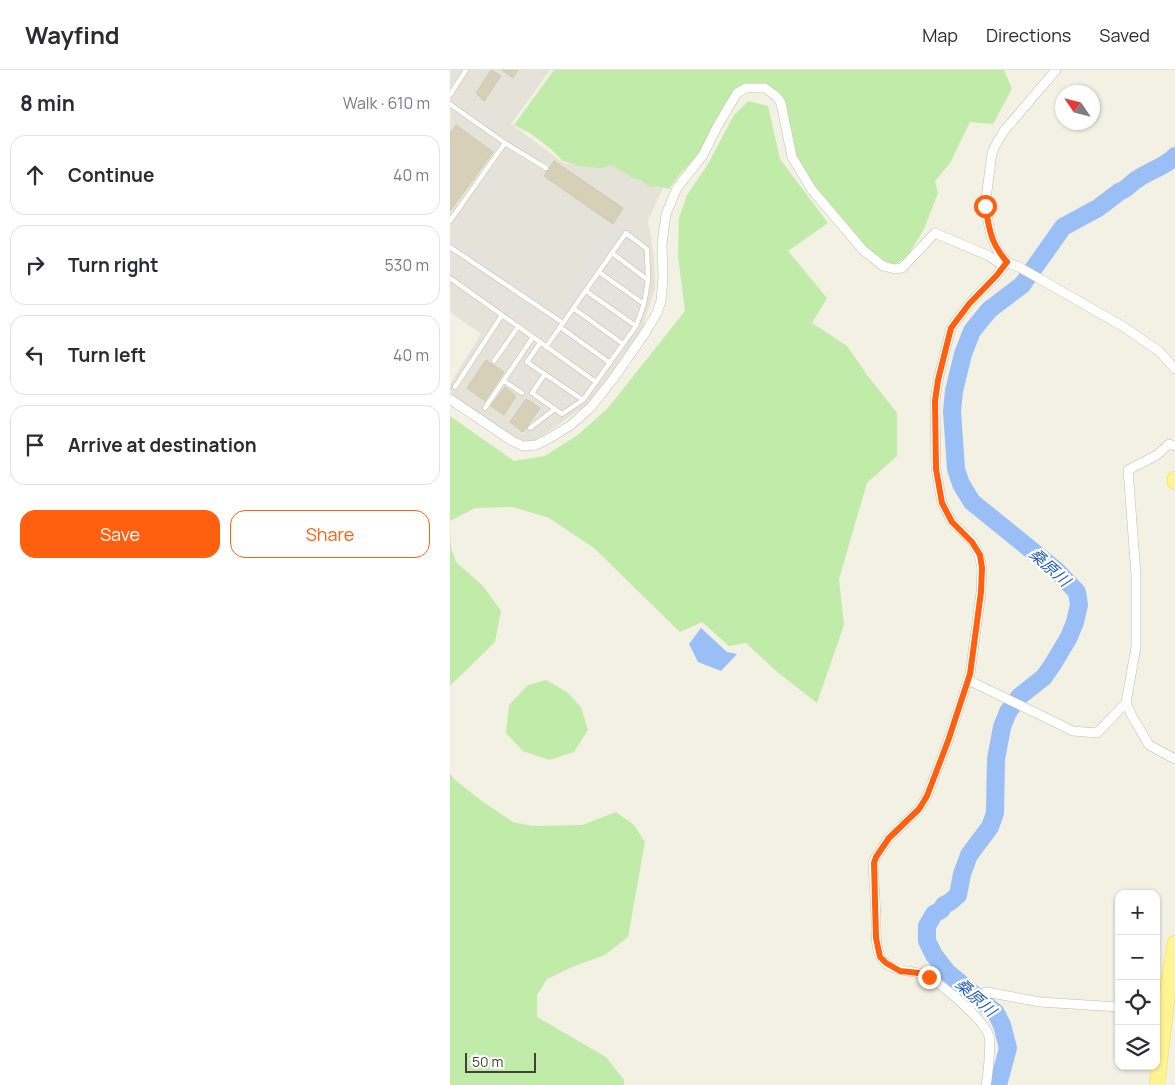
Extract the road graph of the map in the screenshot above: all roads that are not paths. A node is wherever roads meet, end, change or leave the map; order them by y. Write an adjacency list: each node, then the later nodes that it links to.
1 (466, 70): 3 (lane)
2 (1056, 70): 10 (street)
3 (450, 95)
4 (450, 104): 5 (lane)
5 (505, 143): 6 (lane); 7 (lane)
6 (546, 168)
7 (450, 221)
8 (450, 247): 18 (lane)
9 (612, 253): 11 (lane); 13 (lane); 13 (lane)
10 (1006, 264): 27 (street); 33 (street); 39 (street)
11 (599, 272): 14 (lane); 15 (lane)
12 (450, 278): 17 (lane)
13 (648, 280): 15 (lane)
14 (586, 291): 16 (lane); 19 (lane)
15 (644, 304): 19 (lane)
16 (573, 308): 18 (lane); 23 (lane)
17 (502, 315): 20 (lane); 31 (lane)
18 (562, 325): 24 (lane); 26 (lane)
19 (636, 326): 23 (lane)
20 (518, 327): 21 (lane); 25 (lane)
21 (533, 338): 22 (lane); 29 (lane)
22 (540, 343): 24 (lane); 28 (lane)
23 (623, 344): 26 (lane)
24 (546, 347): 30 (lane)
25 (494, 361)
26 (610, 363): 30 (lane)
27 (1175, 369)
28 (545, 374): 34 (lane); 36 (lane)
29 (504, 381): 32 (lane); 35 (lane)
30 (596, 382): 34 (lane)
31 (456, 387)
32 (522, 393)
33 (450, 399)
34 (583, 400): 36 (lane)
35 (485, 408)
36 (555, 409): 37 (lane)
37 (530, 428)
38 (1175, 446): 40 (street)
39 (968, 680): 40 (street); 44 (street)
40 (1126, 704): 41 (street)
41 (1175, 759)
42 (1175, 943): 45 (main road)
43 (1115, 1007): 44 (street)
44 (968, 1009): 46 (street)
45 (1161, 1009): 47 (main road)
46 (986, 1085)
47 (1157, 1085)

